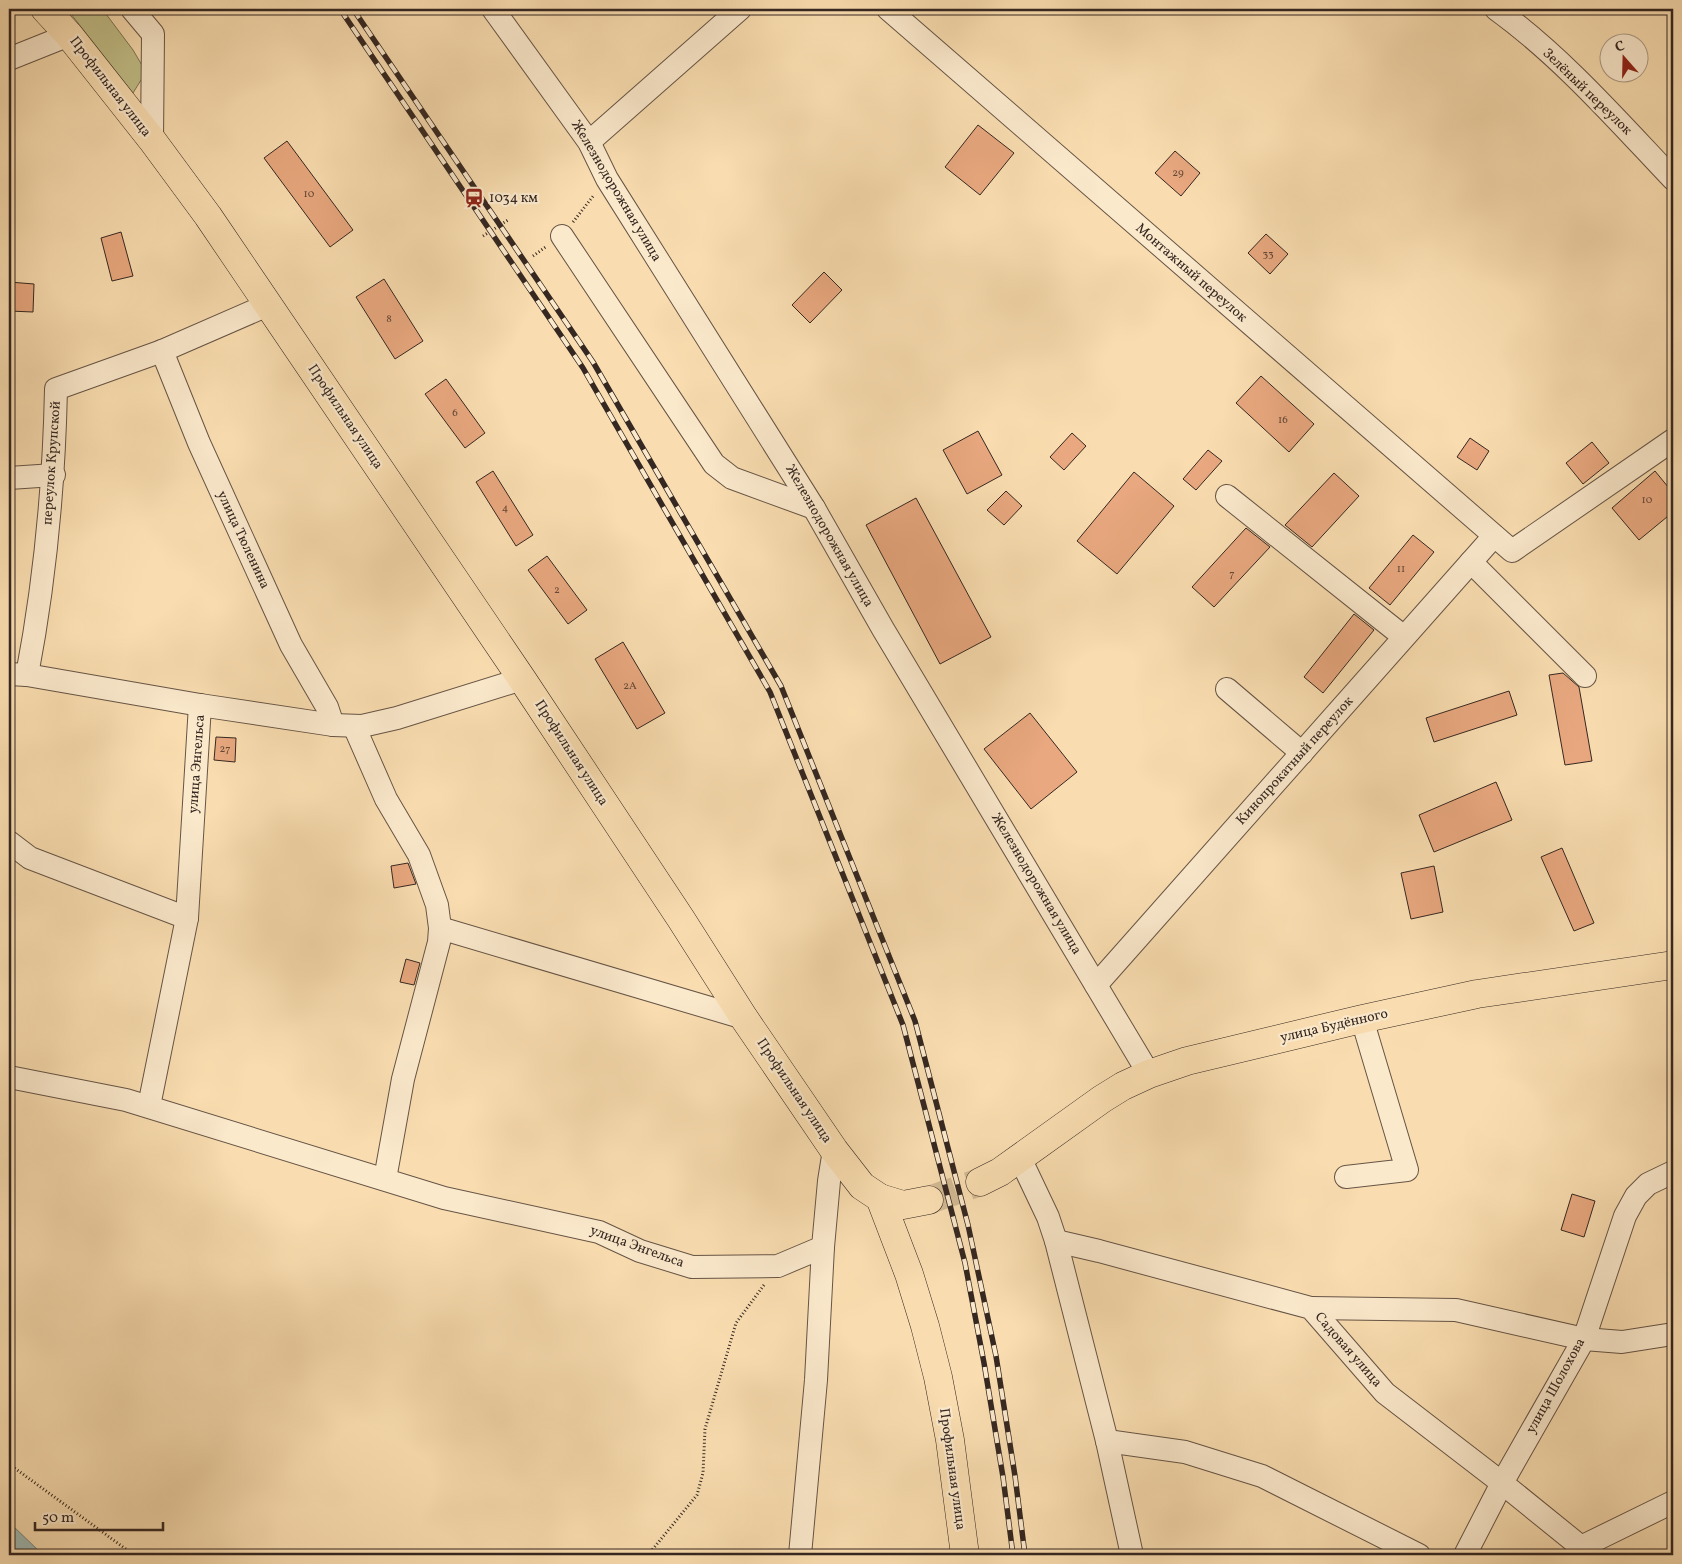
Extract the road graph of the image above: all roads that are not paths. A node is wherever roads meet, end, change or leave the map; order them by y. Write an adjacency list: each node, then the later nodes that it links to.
1 (45, 9): 7 (main road, Профильная улица)
2 (132, 9): 9 (street)
3 (493, 9): 10 (street, Железнодорожная улица)
4 (740, 9): 10 (street)
5 (888, 9): 20 (street, Монтажный переулок)
6 (1496, 9): 11 (street, Зелёный переулок)
7 (68, 35): 8 (street); 9 (main road, Профильная улица)
8 (9, 59)
9 (152, 140): 13 (main road, Профильная улица)
10 (589, 142): 19 (street, Железнодорожная улица)
11 (1673, 178)
12 (562, 236): 19 (street)
13 (270, 304): 14 (street, переулок Крупской); 25 (main road, Профильная улица)
14 (162, 351): 16 (street, переулок Крупской); 28 (street, улица Тюленина)
15 (1671, 443): 20 (street, Монтажный переулок)
16 (54, 476): 17 (street); 23 (street, переулок Крупской)
17 (9, 478)
18 (1227, 496): 22 (street)
19 (814, 508): 34 (street, Железнодорожная улица)
20 (1494, 536): 21 (street, Кинопрокатный переулок)
21 (1471, 562): 22 (street, Кинопрокатный переулок); 24 (street)
22 (1404, 637): 29 (street, Кинопрокатный переулок)
23 (18, 675): 27 (street, переулок Крупской)
24 (1585, 676)
25 (522, 679): 28 (street, улица Энгельса); 35 (main road, Профильная улица)
26 (1227, 689): 29 (street)
27 (200, 705): 28 (street, улица Энгельса); 31 (street, улица Энгельса)
28 (344, 725): 32 (street)
29 (1302, 753): 34 (street, Кинопрокатный переулок)
30 (9, 842): 31 (street)
31 (187, 918): 39 (street, улица Энгельса)
32 (440, 928): 35 (street); 44 (street)
33 (1673, 964): 36 (main road, улица Будённого)
34 (1096, 985): 37 (street, Железнодорожная улица)
35 (744, 1018): 40 (main road, Профильная улица)
36 (1362, 1019): 37 (main road, улица Будённого); 43 (street)
37 (1149, 1074): 41 (main road, улица Будённого)
38 (9, 1077): 39 (street, улица Энгельса)
39 (149, 1106): 44 (street, улица Энгельса)
40 (834, 1150): 46 (main road, Профильная улица); 49 (street)
41 (1020, 1156): 45 (main road, улица Будённого); 48 (street)
42 (1673, 1172): 52 (street, улица Шолохова)
43 (1346, 1177)
44 (385, 1179): 49 (street, улица Энгельса)
45 (980, 1182)
46 (880, 1198): 47 (main road); 58 (main road, Профильная улица)
47 (929, 1200)
48 (1056, 1241): 50 (street, Садовая улица); 53 (street)
49 (823, 1247): 57 (street)
50 (1312, 1308): 52 (street); 54 (street, Садовая улица)
51 (1673, 1334): 52 (street)
52 (1584, 1339): 54 (street, улица Шолохова)
53 (1107, 1441): 59 (street); 60 (street)
54 (1502, 1483): 56 (street, Садовая улица); 61 (street, улица Шолохова)
55 (1673, 1502): 56 (street)
56 (1586, 1551)
57 (800, 1555)
58 (964, 1555)
59 (1132, 1555)
60 (1419, 1555)
61 (1465, 1555)

